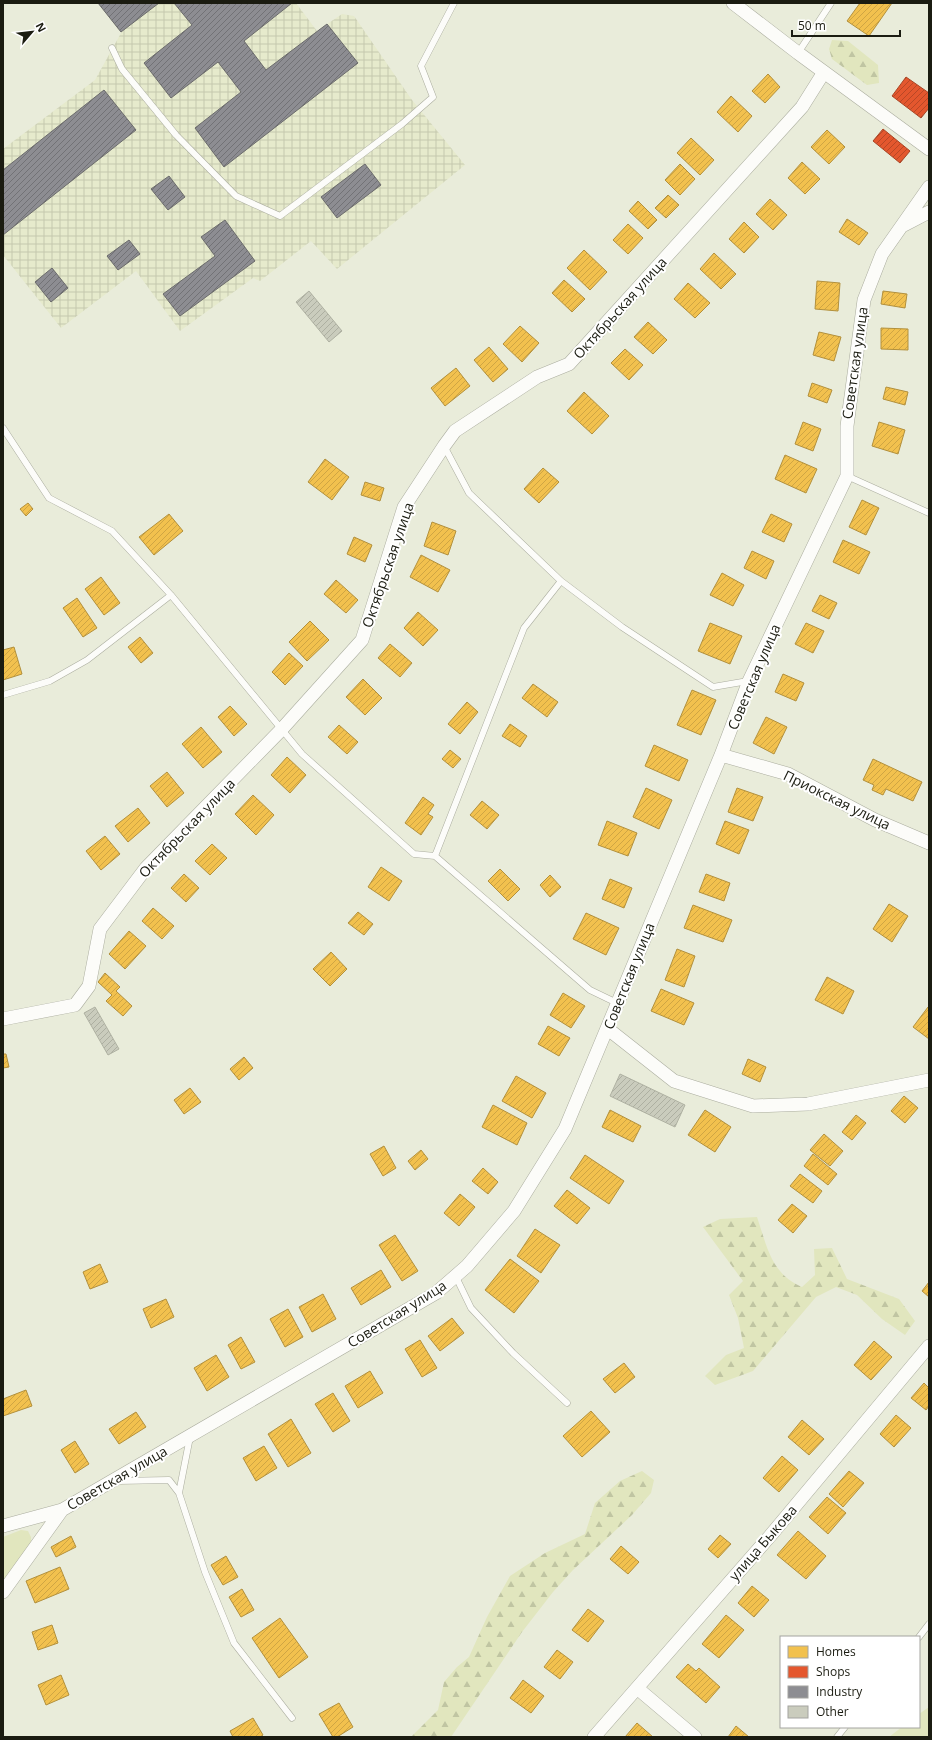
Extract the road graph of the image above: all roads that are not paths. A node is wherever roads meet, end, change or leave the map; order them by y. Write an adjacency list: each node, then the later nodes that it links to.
1 (454, 3): 4 (lane)
2 (733, 3): 5 (street)
3 (831, 3): 5 (lane)
4 (112, 48)
5 (798, 53): 6 (street)
6 (824, 72): 7 (street); 12 (street, Октябрьская улица)
7 (929, 149)
8 (929, 187): 10 (street, Советская улица)
9 (929, 212): 10 (street, Советская улица)
10 (903, 226): 13 (street, Советская улица)
11 (3, 428): 16 (lane)
12 (444, 446): 15 (lane); 19 (street, Октябрьская улица)
13 (848, 476): 14 (lane); 17 (street, Советская улица)
14 (929, 513)
15 (561, 581): 17 (lane); 22 (lane)
16 (171, 595): 18 (lane); 19 (lane)
17 (750, 681): 20 (street, Советская улица)
18 (3, 695)
19 (281, 730): 22 (lane); 24 (street, Октябрьская улица)
20 (721, 755): 21 (street, Приокская улица); 23 (street, Советская улица)
21 (929, 843)
22 (435, 856): 23 (lane)
23 (617, 1004): 25 (street, Советская улица)
24 (3, 1019)
25 (608, 1029): 26 (street); 27 (street, Советская улица)
26 (929, 1080)
27 (456, 1277): 29 (lane); 30 (street, Советская улица)
28 (929, 1346): 38 (street, улица Быкова)
29 (567, 1403)
30 (190, 1436): 31 (street, Советская улица); 32 (lane)
31 (111, 1482): 32 (lane); 33 (street, Советская улица)
32 (179, 1493): 39 (lane)
33 (62, 1510): 34 (street, Советская улица); 35 (street, Советская улица)
34 (3, 1526)
35 (3, 1592)
36 (929, 1624): 37 (lane)
37 (920, 1636)
38 (637, 1688): 41 (street, улица Быкова); 42 (street)
39 (292, 1718)
40 (845, 1728): 43 (lane)
41 (594, 1737)
42 (695, 1737)
43 (837, 1737)

